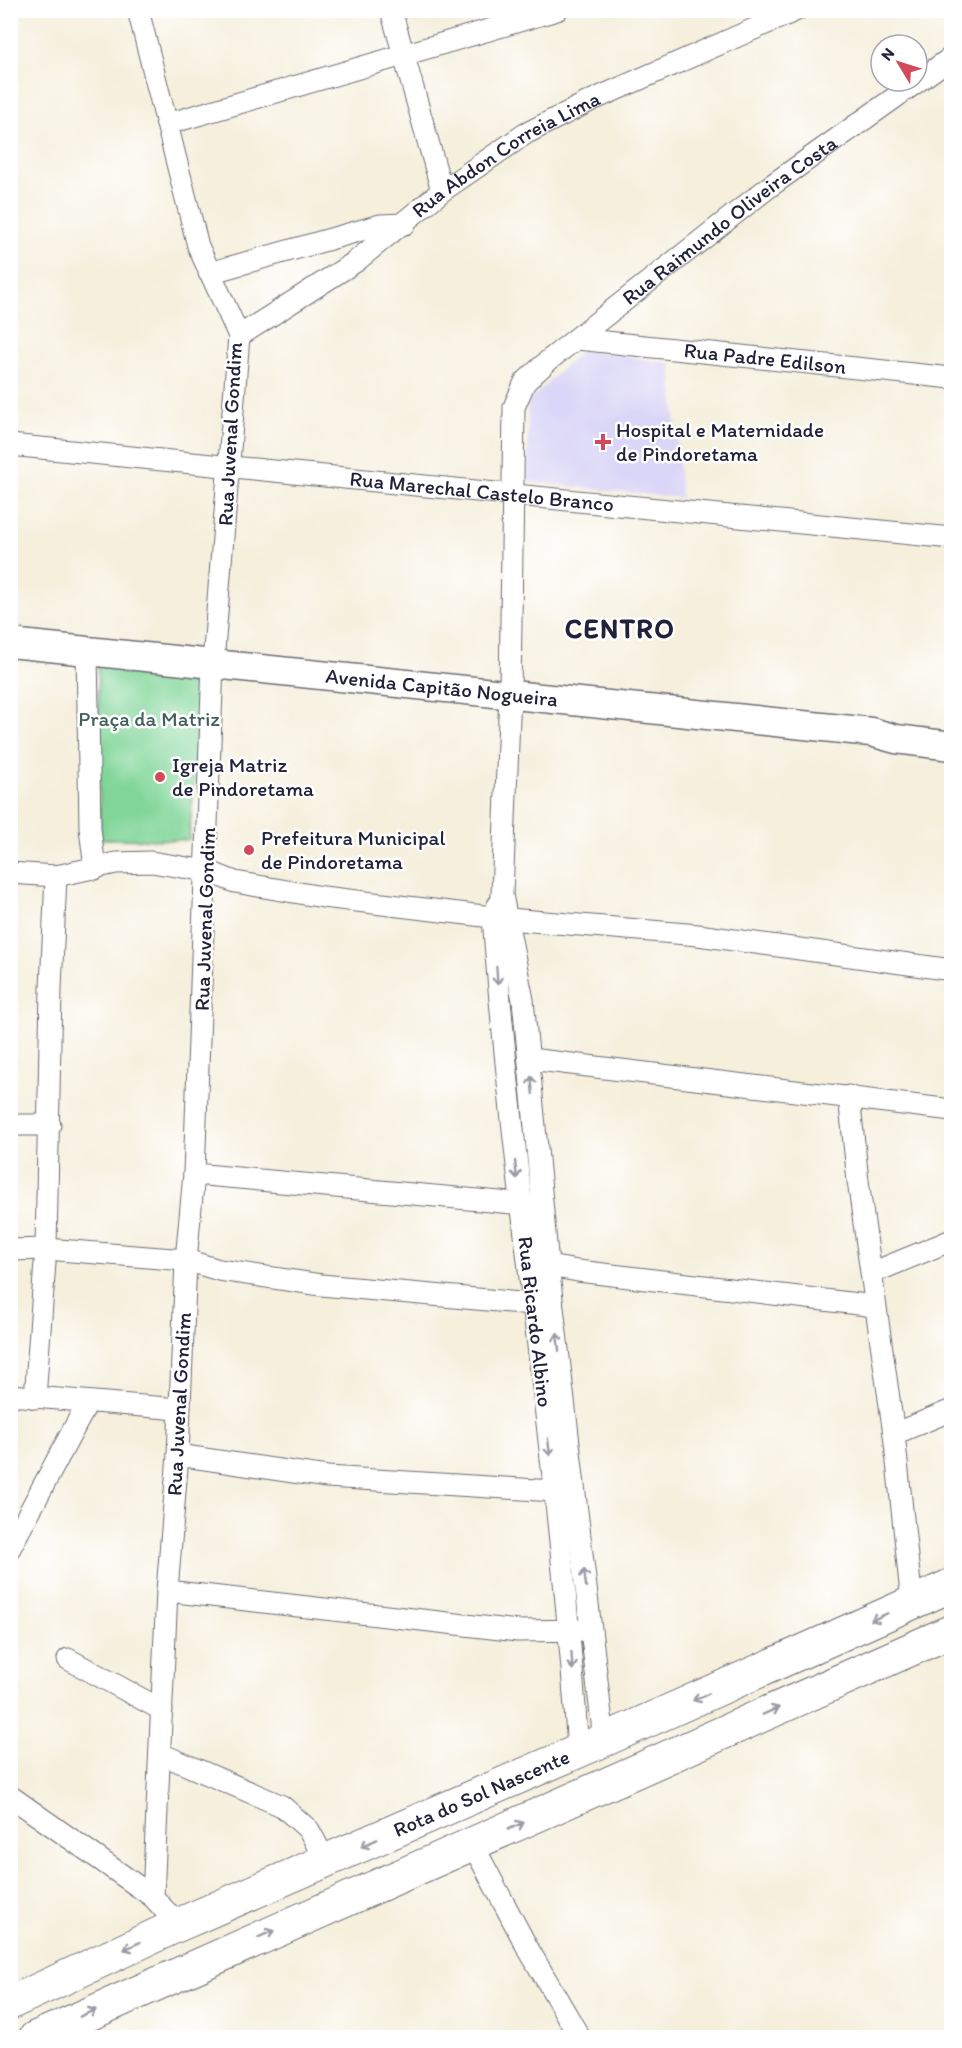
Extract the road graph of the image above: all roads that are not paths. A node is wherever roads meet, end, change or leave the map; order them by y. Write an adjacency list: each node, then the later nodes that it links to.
1 (138, 10): 7 (street, Rua Juvenal Gondim)
2 (391, 10): 5 (street)
3 (557, 10): 5 (street)
4 (797, 10): 8 (street, Rua Abdon Correia Lima)
5 (401, 55): 7 (street); 8 (street)
6 (951, 57): 12 (street, Rua Raimundo Oliveira Costa)
7 (166, 124): 10 (street, Rua Juvenal Gondim)
8 (442, 191): 9 (street, Rua Abdon Correia Lima)
9 (405, 224): 10 (street); 11 (street, Rua Abdon Correia Lima)
10 (209, 273): 11 (street, Rua Juvenal Gondim)
11 (239, 336): 16 (street, Rua Juvenal Gondim)
12 (578, 339): 13 (street, Rua Padre Edilson); 14 (street, Rua Raimundo Oliveira Costa)
13 (951, 378)
14 (518, 395): 17 (street, Rua Ricardo Albino)
15 (10, 445): 16 (street, Rua Marechal Castelo Branco)
16 (230, 467): 17 (street, Rua Marechal Castelo Branco); 21 (street, Rua Juvenal Gondim)
17 (513, 495): 18 (street, Rua Marechal Castelo Branco); 22 (street, Rua Ricardo Albino)
18 (951, 538)
19 (10, 643): 20 (main road, Avenida Capitão Nogueira)
20 (87, 651): 21 (main road, Avenida Capitão Nogueira); 26 (street)
21 (213, 663): 22 (main road, Avenida Capitão Nogueira); 27 (street, Rua Juvenal Gondim)
22 (510, 693): 24 (main road, Avenida Capitão Nogueira); 30 (street, Rua Ricardo Albino)
23 (951, 731): 24 (main road, Avenida Capitão Nogueira)
24 (871, 732): 25 (main road, Avenida Capitão Nogueira)
25 (951, 746)
26 (95, 868): 27 (street); 29 (street)
27 (207, 871): 30 (street); 37 (street, Rua Juvenal Gondim)
28 (10, 873): 29 (street)
29 (56, 876): 36 (street)
30 (501, 918): 31 (street); 32 (street, Rua Ricardo Albino); 38 (street, Rua Ricardo Albino, one-way to 38)
31 (951, 970)
32 (530, 1059): 33 (street); 39 (street, Rua Ricardo Albino, one-way to 32)
33 (849, 1096): 34 (street); 46 (street)
34 (951, 1110)
35 (10, 1125): 36 (street)
36 (50, 1125): 41 (street)
37 (194, 1174): 38 (street); 43 (street, Rua Juvenal Gondim)
38 (520, 1205): 39 (street); 44 (street, Rua Ricardo Albino)
39 (543, 1205): 45 (street, Rua Ricardo Albino)
40 (951, 1240): 46 (street)
41 (46, 1249): 42 (street); 43 (street); 51 (street)
42 (10, 1250)
43 (186, 1260): 47 (street); 53 (street, Rua Juvenal Gondim)
44 (527, 1262): 45 (street); 47 (street, Rua Ricardo Albino)
45 (548, 1265): 48 (street); 49 (street, Rua Ricardo Albino, one-way to 45)
46 (872, 1273): 48 (street)
47 (532, 1304): 49 (street, Rua Ricardo Albino)
48 (875, 1306): 55 (street)
49 (552, 1387): 57 (street, Rua Ricardo Albino, one-way to 57); 63 (street, Rua Ricardo Albino, one-way to 49)
50 (10, 1395): 51 (street)
51 (35, 1398): 52 (street)
52 (88, 1402): 53 (street); 58 (street)
53 (179, 1409): 56 (street, Rua Juvenal Gondim)
54 (951, 1410): 55 (street)
55 (894, 1434): 61 (street)
56 (178, 1455): 57 (street); 60 (street, Rua Juvenal Gondim)
57 (554, 1491): 62 (street, Rua Ricardo Albino)
58 (10, 1548)
59 (951, 1585): 61 (highway, Rota do Sol Nascente)
60 (167, 1591): 62 (street); 66 (street, Rua Juvenal Gondim)
61 (912, 1603): 67 (highway, Rota do Sol Nascente, one-way to 67)
62 (570, 1630): 63 (street); 67 (street, Rua Ricardo Albino, one-way to 67)
63 (591, 1630): 67 (street, Rua Ricardo Albino)
64 (951, 1631): 70 (highway, Rota do Sol Nascente, one-way to 64)
65 (68, 1659): 66 (street)
66 (162, 1710): 68 (street, Rua Juvenal Gondim)
67 (591, 1745): 71 (highway, Rota do Sol Nascente, one-way to 71)
68 (161, 1754): 71 (street); 72 (street, Rua Juvenal Gondim)
69 (10, 1796): 72 (street)
70 (473, 1845): 75 (highway, Rota do Sol Nascente, one-way to 70); 76 (street)
71 (326, 1862): 73 (highway, Rota do Sol Nascente)
72 (153, 1897): 73 (street)
73 (178, 1925): 74 (highway, Rota do Sol Nascente, one-way to 74)
74 (10, 2003)
75 (35, 2037)
76 (580, 2037)

